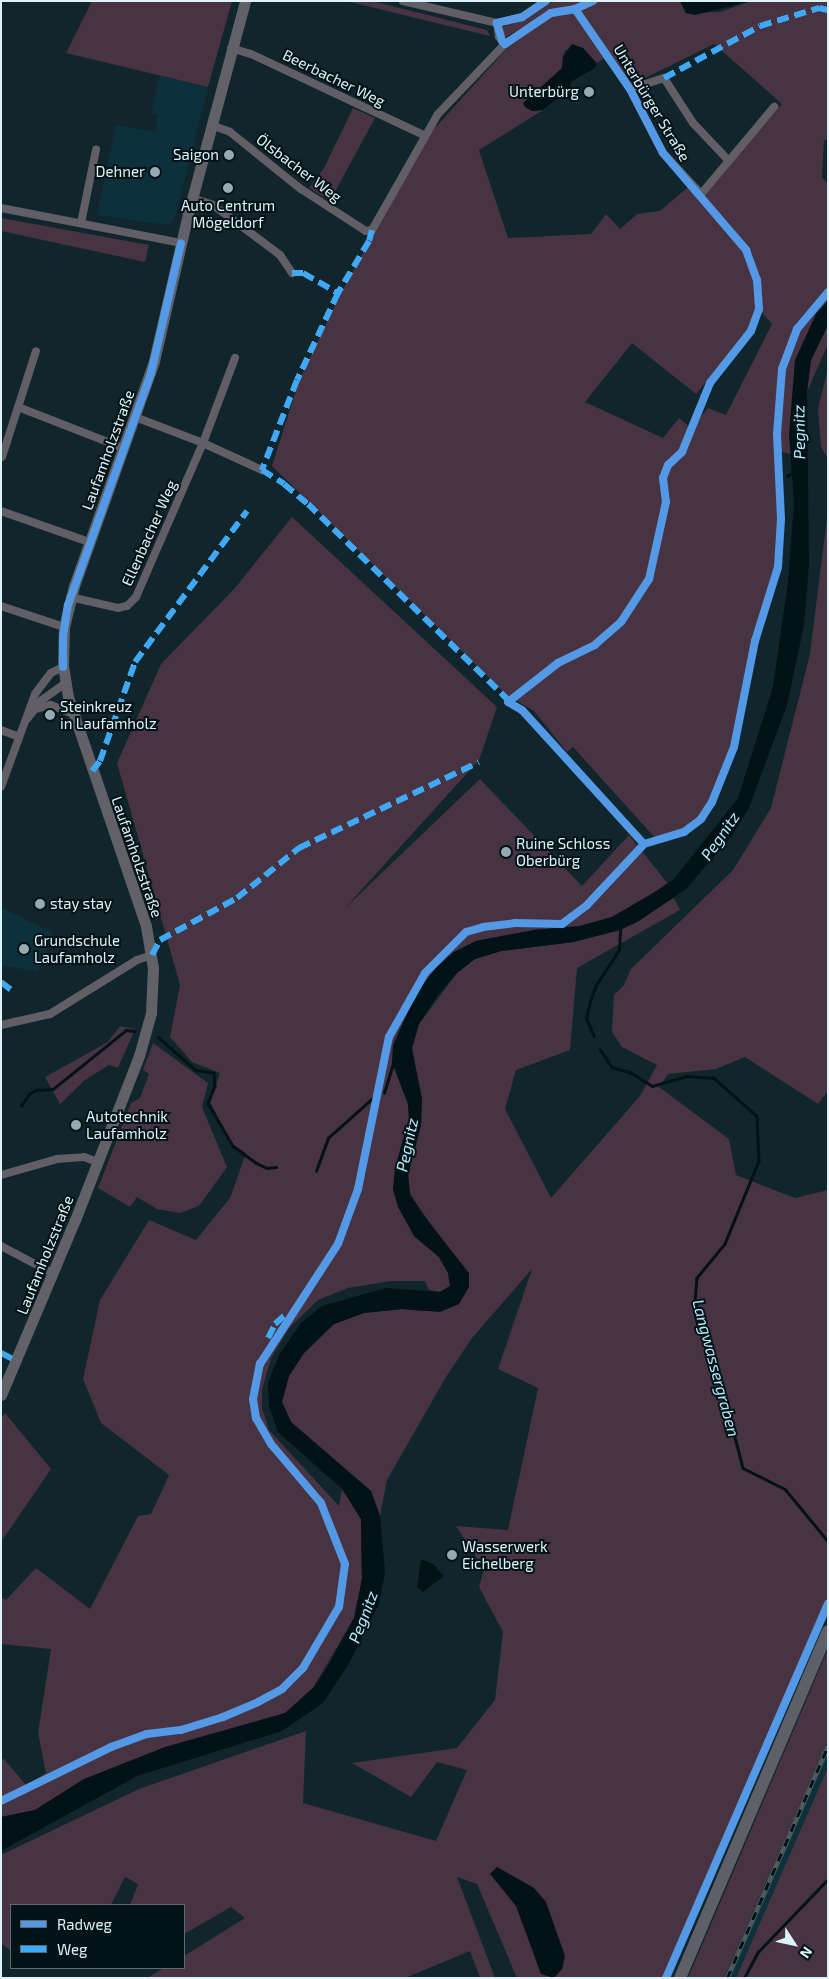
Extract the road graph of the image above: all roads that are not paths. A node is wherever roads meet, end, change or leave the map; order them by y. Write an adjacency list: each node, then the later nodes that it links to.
1 (245, 1): 6 (main road, Laufamholzstraße)
2 (403, 1): 4 (street)
3 (546, 1): 4 (street)
4 (497, 23): 5 (street)
5 (505, 44): 7 (street, Unterbürger Straße); 10 (street)
6 (231, 48): 9 (main road, Laufamholzstraße); 10 (street, Beerbacher Weg)
7 (630, 88): 12 (street); 12 (street, Unterbürger Straße)
8 (774, 107): 12 (street)
9 (211, 125): 10 (street, Ölsbacher Weg); 13 (main road, Laufamholzstraße)
10 (424, 135)
11 (96, 150): 15 (street)
12 (729, 161)
13 (192, 198): 16 (main road, Laufamholzstraße); 17 (street)
14 (1, 208): 15 (street)
15 (81, 223): 16 (street)
16 (181, 243): 21 (main road, Laufamholzstraße)
17 (292, 273)
18 (36, 351): 20 (street)
19 (235, 358): 22 (street, Ellenbacher Weg)
20 (18, 407): 23 (street); 24 (street)
21 (135, 417): 22 (street); 23 (main road, Laufamholzstraße)
22 (203, 443): 25 (street); 28 (street, Ellenbacher Weg)
23 (123, 448): 27 (main road, Laufamholzstraße)
24 (2, 457)
25 (262, 470)
26 (1, 511): 27 (street)
27 (89, 542): 28 (main road, Laufamholzstraße)
28 (70, 597): 30 (main road, Laufamholzstraße)
29 (1, 606): 30 (street)
30 (64, 627): 31 (main road, Laufamholzstraße)
31 (63, 667): 32 (main road, Laufamholzstraße); 35 (street)
32 (65, 683): 33 (street); 34 (main road, Laufamholzstraße)
33 (35, 709): 34 (street); 35 (street)
34 (73, 714): 39 (main road, Laufamholzstraße)
35 (26, 720): 37 (street)
36 (1, 730): 37 (street)
37 (19, 737): 38 (street)
38 (1, 787)
39 (152, 955): 40 (street); 41 (main road, Laufamholzstraße)
40 (1, 1025)
41 (98, 1162): 42 (street); 44 (main road, Laufamholzstraße)
42 (1, 1175)
43 (1, 1246): 44 (street)
44 (54, 1274): 45 (main road, Laufamholzstraße)
45 (1, 1395)
46 (828, 1631): 47 (main road)
47 (680, 1978)

